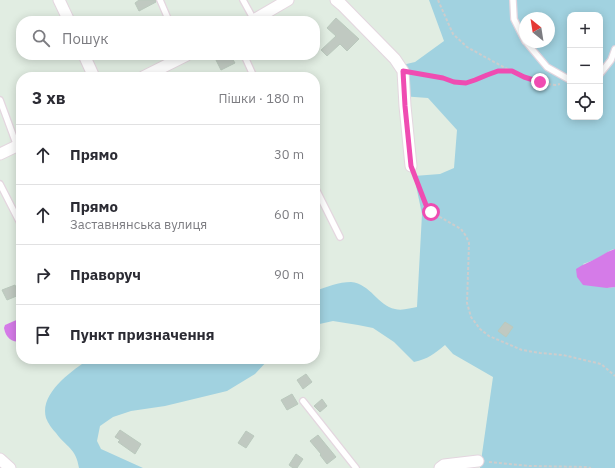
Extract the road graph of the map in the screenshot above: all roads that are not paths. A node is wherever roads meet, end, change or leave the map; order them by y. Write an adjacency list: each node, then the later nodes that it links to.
1 (59, 0): 7 (street)
2 (160, 0): 8 (lane)
3 (243, 0): 9 (lane)
4 (288, 0): 10 (street)
5 (336, 0): 26 (street)
6 (513, 0): 11 (lane)
7 (67, 16)
8 (167, 16)
9 (251, 16)
10 (260, 16)
11 (519, 29)
12 (531, 48): 21 (lane)
13 (615, 49): 17 (lane)
14 (86, 60): 18 (street)
15 (176, 60): 19 (street)
16 (246, 60): 20 (lane)
17 (603, 70)
18 (92, 72)
19 (153, 72)
20 (252, 72)
21 (567, 78)
22 (0, 100): 23 (lane)
23 (16, 138)
24 (16, 146): 25 (street)
25 (0, 154)
26 (411, 166)
27 (0, 184): 29 (lane)
28 (320, 197): 30 (lane)
29 (16, 215)
30 (340, 237)
31 (303, 401): 35 (lane)
32 (0, 459): 34 (street)
33 (478, 461): 36 (street)
34 (10, 468)
35 (356, 468)
36 (440, 468)

